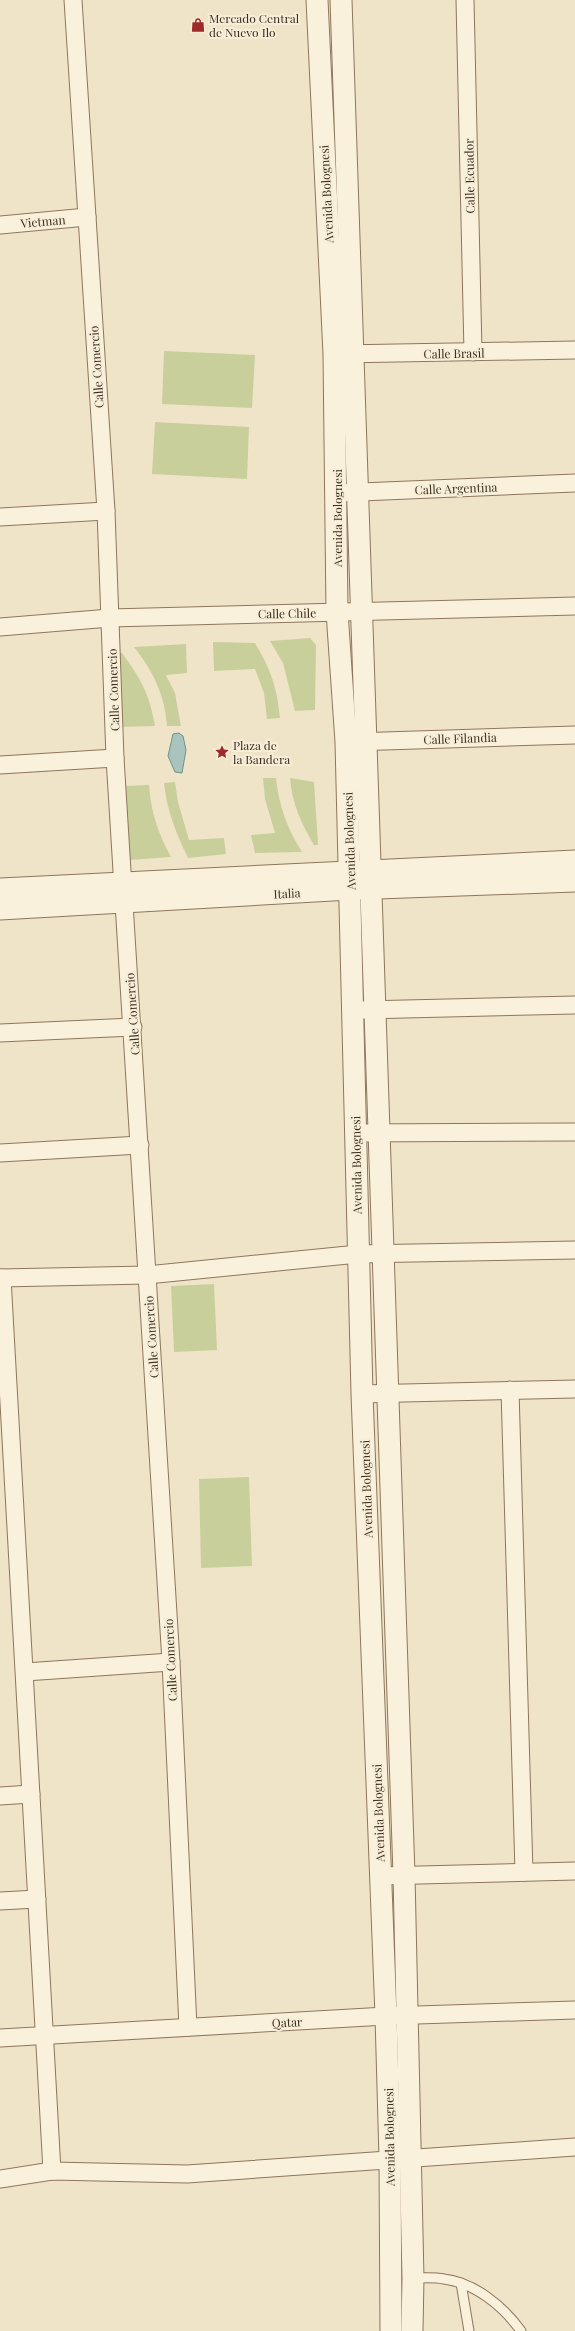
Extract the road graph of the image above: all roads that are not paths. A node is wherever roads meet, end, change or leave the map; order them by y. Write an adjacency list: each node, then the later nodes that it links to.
1 (73, 0): 5 (street, Calle Comercio)
2 (317, 0): 9 (street, Avenida Bolognesi)
3 (341, 0): 10 (street, Avenida Bolognesi)
4 (465, 0): 8 (street, Calle Ecuador)
5 (87, 217): 6 (street, Vietman); 14 (street, Calle Comercio)
6 (0, 225)
7 (575, 350): 8 (street, Calle Brasil)
8 (473, 352): 10 (street, Calle Brasil)
9 (334, 354): 10 (street, Calle Brasil); 13 (street, Avenida Bolognesi)
10 (355, 354): 12 (street, Avenida Bolognesi)
11 (575, 483): 12 (street, Calle Argentina)
12 (359, 492): 13 (street, Calle Argentina); 18 (street, Avenida Bolognesi)
13 (337, 493): 17 (street, Avenida Bolognesi)
14 (106, 511): 15 (street); 19 (street, Calle Comercio)
15 (0, 517)
16 (575, 606): 18 (street, Calle Chile)
17 (337, 612): 18 (street, Calle Chile); 19 (street, Calle Chile); 22 (street, Avenida Bolognesi)
18 (362, 612): 23 (street, Avenida Bolognesi)
19 (110, 618): 20 (street, Calle Chile); 24 (street, Calle Comercio)
20 (0, 627)
21 (575, 735): 23 (street, Calle Filandia)
22 (346, 742): 23 (street, Calle Filandia); 28 (street, Avenida Bolognesi)
23 (367, 742): 27 (street, Avenida Bolognesi)
24 (115, 758): 25 (street); 31 (street, Calle Comercio)
25 (0, 765)
26 (575, 861): 27 (street)
27 (372, 880): 28 (street, Italia); 29 (street, Italia); 35 (street, Avenida Bolognesi)
28 (350, 881): 31 (street, Italia); 34 (street, Avenida Bolognesi)
29 (575, 881)
30 (0, 889): 31 (street)
31 (125, 893): 32 (street, Italia); 36 (street, Calle Comercio)
32 (0, 909)
33 (575, 1005): 35 (street)
34 (353, 1010): 35 (street); 39 (street, Avenida Bolognesi)
35 (376, 1010): 40 (street, Avenida Bolognesi)
36 (133, 1027): 37 (street); 41 (street, Calle Comercio)
37 (0, 1033)
38 (575, 1132): 40 (street)
39 (355, 1133): 40 (street); 44 (street, Avenida Bolognesi)
40 (380, 1133): 45 (street, Avenida Bolognesi)
41 (140, 1145): 42 (street); 46 (street, Calle Comercio)
42 (0, 1152)
43 (575, 1250): 45 (street)
44 (358, 1254): 45 (street); 46 (street); 50 (street, Avenida Bolognesi)
45 (384, 1254): 51 (street, Avenida Bolognesi)
46 (147, 1275): 47 (street); 53 (street, Calle Comercio)
47 (1, 1278): 52 (street)
48 (575, 1389): 49 (street)
49 (510, 1390): 51 (street); 58 (street)
50 (362, 1394): 51 (street); 60 (street, Avenida Bolognesi)
51 (388, 1394): 59 (street, Avenida Bolognesi)
52 (5, 1416): 54 (street)
53 (171, 1662): 54 (street); 66 (street, Calle Comercio)
54 (24, 1672): 55 (street)
55 (31, 1794): 56 (street); 61 (street)
56 (0, 1796)
57 (575, 1871): 58 (street)
58 (524, 1872): 59 (street)
59 (404, 1875): 60 (street); 64 (street, Avenida Bolognesi)
60 (380, 1876): 65 (street, Avenida Bolognesi)
61 (37, 1899): 62 (street); 67 (street)
62 (0, 1901)
63 (575, 2010): 64 (street, Qatar)
64 (407, 2015): 65 (street, Qatar); 70 (street, Avenida Bolognesi)
65 (386, 2016): 66 (street, Qatar); 70 (street, Avenida Bolognesi)
66 (188, 2027): 67 (street, Qatar)
67 (45, 2035): 68 (street, Qatar); 71 (street)
68 (0, 2038)
69 (575, 2147): 70 (street)
70 (400, 2159): 71 (street); 73 (street, Avenida Bolognesi); 75 (street, Avenida Bolognesi)
71 (52, 2171): 72 (street)
72 (0, 2179)
73 (413, 2278): 74 (lane); 76 (street, Avenida Bolognesi)
74 (461, 2283): 77 (lane); 78 (lane)
75 (392, 2331)
76 (412, 2331)
77 (469, 2331)
78 (521, 2331)

